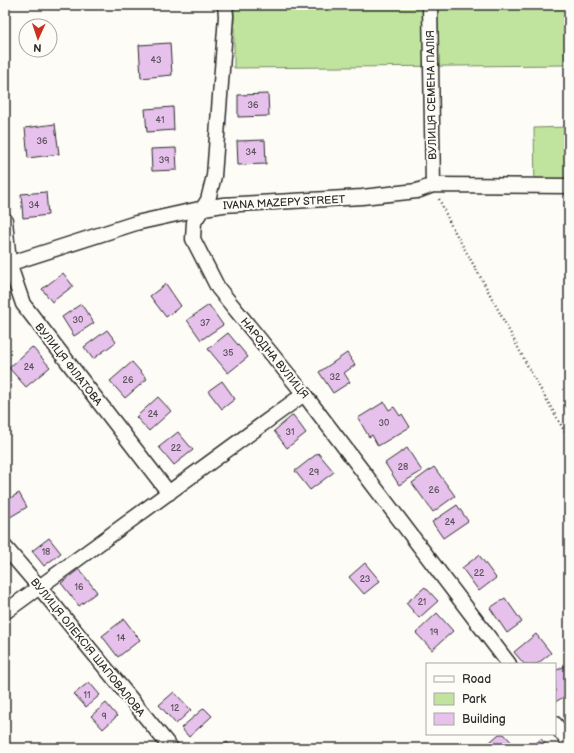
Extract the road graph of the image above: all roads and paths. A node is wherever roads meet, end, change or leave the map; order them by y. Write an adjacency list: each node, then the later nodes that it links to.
1 (225, 5): 5 (street, НАРОДНА ВУЛИЦЯ)
2 (430, 5): 3 (street, ВУЛИЦЯ СЕМЕНА ПАЛІЯ)
3 (433, 185): 4 (street, IVANA MAZEPY STREET); 5 (street, IVANA MAZEPY STREET); 9 (path)
4 (569, 186)
5 (204, 208): 7 (street, IVANA MAZEPY STREET); 8 (street, НАРОДНА ВУЛИЦЯ)
6 (5, 220): 7 (street, ВУЛИЦЯ ФІЛАТОВА)
7 (7, 264): 10 (street, ВУЛИЦЯ ФІЛАТОВА)
8 (304, 394): 10 (street); 14 (street, НАРОДНА ВУЛИЦЯ)
9 (569, 439)
10 (169, 493): 12 (street)
11 (5, 547): 12 (street, ВУЛИЦЯ ОЛЕКСІЯ ШАПОВАЛОВА)
12 (40, 588): 13 (street); 17 (street, ВУЛИЦЯ ОЛЕКСІЯ ШАПОВАЛОВА)
13 (5, 612)
14 (508, 663)
15 (556, 725): 16 (street)
16 (569, 743)
17 (171, 748)

